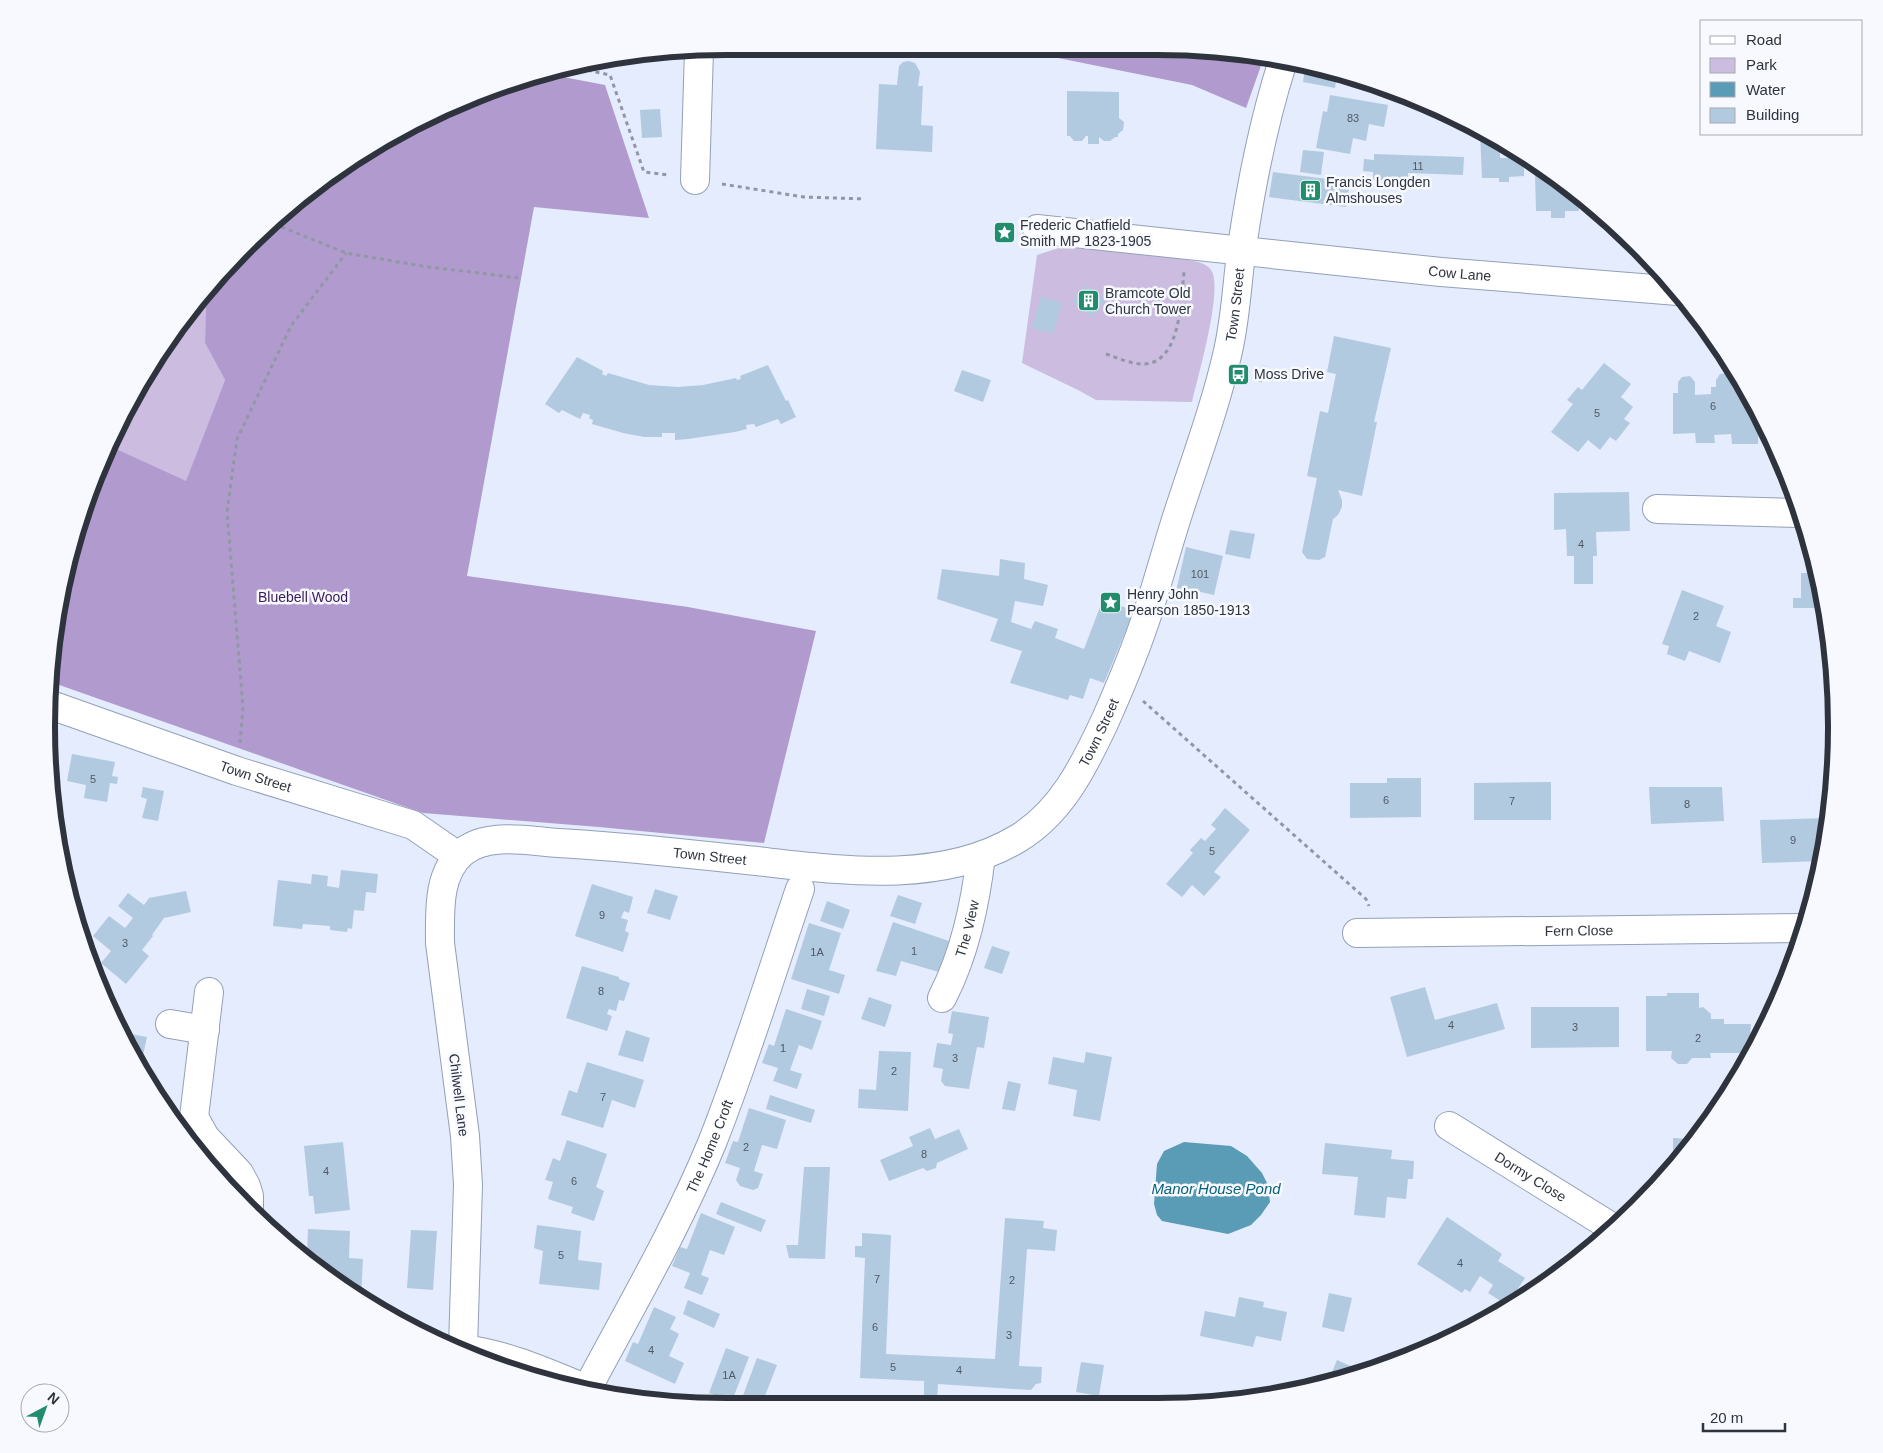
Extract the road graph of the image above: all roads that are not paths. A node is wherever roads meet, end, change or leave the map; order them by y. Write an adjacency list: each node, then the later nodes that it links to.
1 (699, 56): 3 (street)
2 (1281, 67): 5 (street, Town Street)
3 (695, 180)
4 (1037, 230): 5 (street)
5 (1242, 252): 6 (street, Cow Lane); 11 (street, Town Street)
6 (1666, 290)
7 (1657, 509): 8 (street)
8 (1793, 513)
9 (55, 707): 10 (street, Town Street)
10 (462, 853): 11 (street, Town Street); 22 (street, Chilwell Lane)
11 (982, 856): 16 (street, The View)
12 (800, 889): 25 (street, The Home Croft)
13 (1796, 928): 14 (street, Fern Close)
14 (1367, 933)
15 (209, 992): 18 (street)
16 (942, 998)
17 (170, 1024): 18 (street)
18 (205, 1030): 20 (street)
19 (1449, 1126): 21 (street, Dormy Close)
20 (248, 1197)
21 (1607, 1224)
22 (464, 1344)
23 (483, 1352): 24 (street)
24 (550, 1374)
25 (590, 1384)

